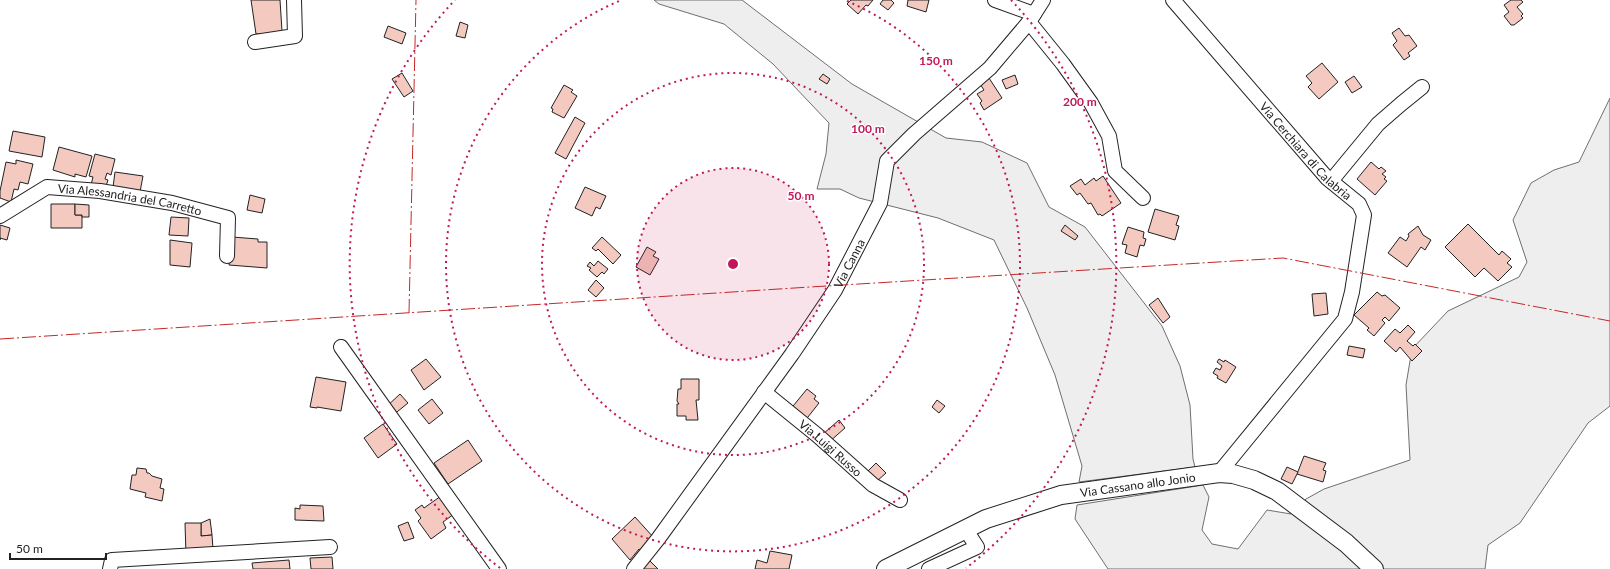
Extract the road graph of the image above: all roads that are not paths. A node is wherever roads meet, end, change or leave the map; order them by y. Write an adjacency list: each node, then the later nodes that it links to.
1 (294, 0): 6 (street)
2 (995, 0): 5 (street)
3 (1043, 0): 5 (street, Via Canna)
4 (1173, 0): 8 (street, Via Cerchiara di Calabria)
5 (1032, 18): 9 (street); 13 (street, Via Canna)
6 (255, 42)
7 (1422, 87): 8 (street)
8 (1331, 181): 14 (street, Via Cerchiara di Calabria)
9 (1143, 198)
10 (0, 216): 11 (street, Via Alessandria del Carretto)
11 (227, 256)
12 (341, 347): 19 (street)
13 (764, 392): 15 (street, Via Luigi Russo); 20 (street, Via Canna)
14 (1219, 473): 16 (main road, Via Cassano allo Jonio); 23 (main road, Via Cassano allo Jonio)
15 (900, 500)
16 (966, 530): 21 (main road, Via Cassano allo Jonio); 22 (street)
17 (330, 547): 18 (street)
18 (110, 569)
19 (499, 569)
20 (634, 569)
21 (888, 569)
22 (928, 569)
23 (1374, 569)

